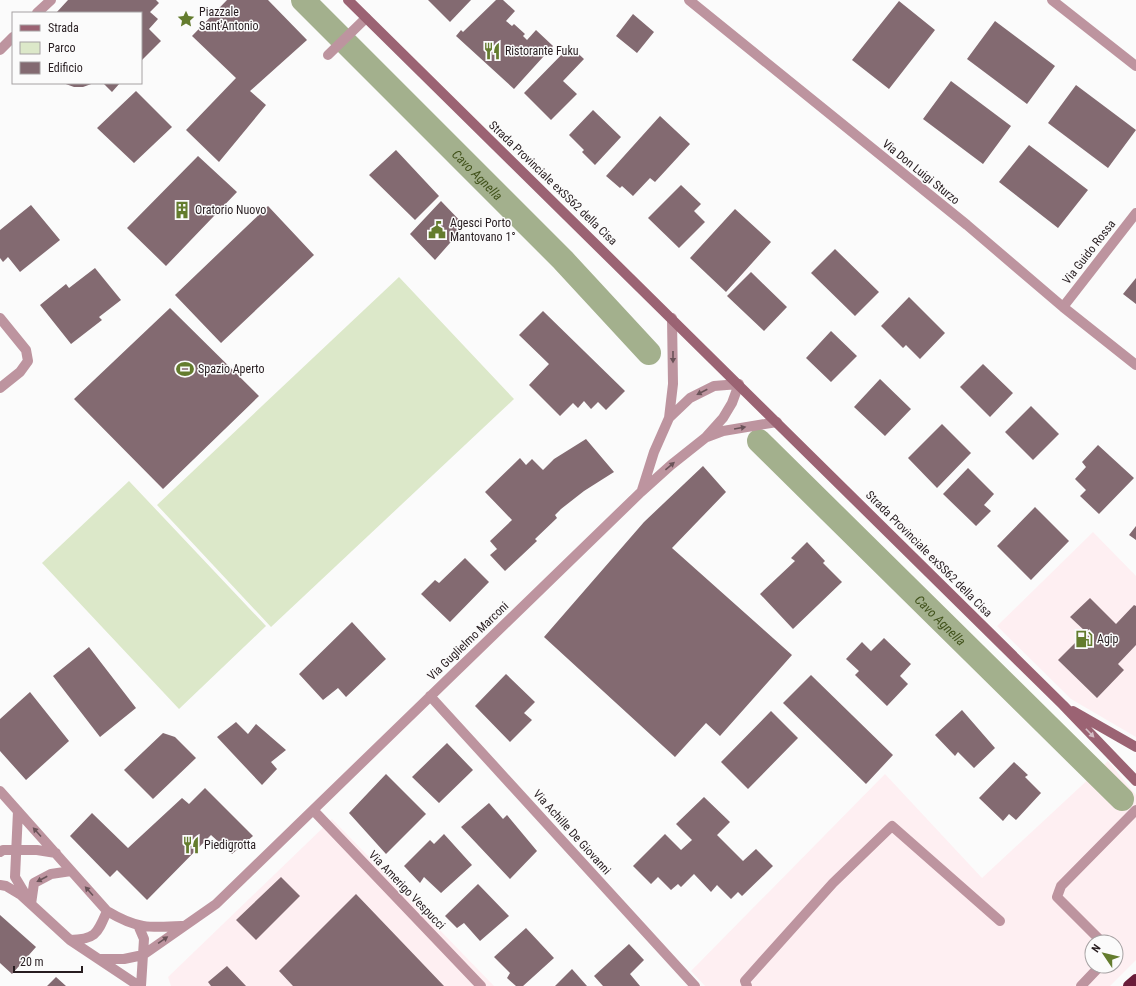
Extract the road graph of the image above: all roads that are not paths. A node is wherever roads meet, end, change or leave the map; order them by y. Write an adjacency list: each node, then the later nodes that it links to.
1 (51, 0): 5 (street)
2 (348, 0): 6 (street, Strada Provinciale exSS62 della Cisa)
3 (689, 0): 12 (street, Via Don Luigi Sturzo)
4 (1052, 0): 10 (street)
5 (38, 12)
6 (366, 18): 9 (street); 14 (street, Strada Provinciale exSS62 della Cisa)
7 (12, 38): 8 (street)
8 (0, 50)
9 (328, 55)
10 (1136, 66)
11 (1136, 213): 12 (street, Via Guido Rossa)
12 (1063, 307): 15 (street, Via Don Luigi Sturzo)
13 (0, 318): 17 (street)
14 (672, 318): 16 (street, Strada Provinciale exSS62 della Cisa); 18 (street, Via Guglielmo Marconi, one-way to 18)
15 (1136, 365)
16 (739, 384): 18 (street, Via Guglielmo Marconi, one-way to 18); 19 (street, Strada Provinciale exSS62 della Cisa); 20 (street, Via Guglielmo Marconi)
17 (0, 388)
18 (669, 418): 21 (street, Via Guglielmo Marconi)
19 (777, 422): 20 (street, Via Guglielmo Marconi, one-way to 19); 23 (street, Strada Provinciale exSS62 della Cisa)
20 (705, 438): 21 (street, Via Guglielmo Marconi, one-way to 20)
21 (641, 492): 22 (street, Via Guglielmo Marconi)
22 (430, 696): 29 (street, Via Guglielmo Marconi); 47 (street, Via Achille De Giovanni)
23 (1063, 705): 24 (street); 25 (street, one-way to 25)
24 (1136, 747)
25 (1136, 781)
26 (0, 790): 28 (street)
27 (1136, 810): 40 (street)
28 (18, 811): 30 (street); 32 (street, one-way to 28)
29 (314, 811): 39 (street, Via Guglielmo Marconi); 46 (street, Via Amerigo Vespucci)
30 (15, 850): 31 (street); 32 (street); 35 (street)
31 (0, 852)
32 (56, 853): 33 (street)
33 (71, 871): 35 (street, one-way to 35); 36 (street, one-way to 33)
34 (0, 885): 35 (street)
35 (31, 904): 41 (street)
36 (107, 911): 38 (street); 41 (street)
37 (1000, 921): 48 (street)
38 (138, 925): 39 (street); 42 (street)
39 (183, 926): 42 (street, Via Guglielmo Marconi, one-way to 39)
40 (1094, 934)
41 (70, 940): 43 (street)
42 (143, 954): 43 (street); 45 (street)
43 (100, 959): 45 (street)
44 (1092, 974): 49 (street)
45 (140, 986)
46 (480, 986)
47 (695, 986)
48 (747, 986)
49 (1081, 986)

